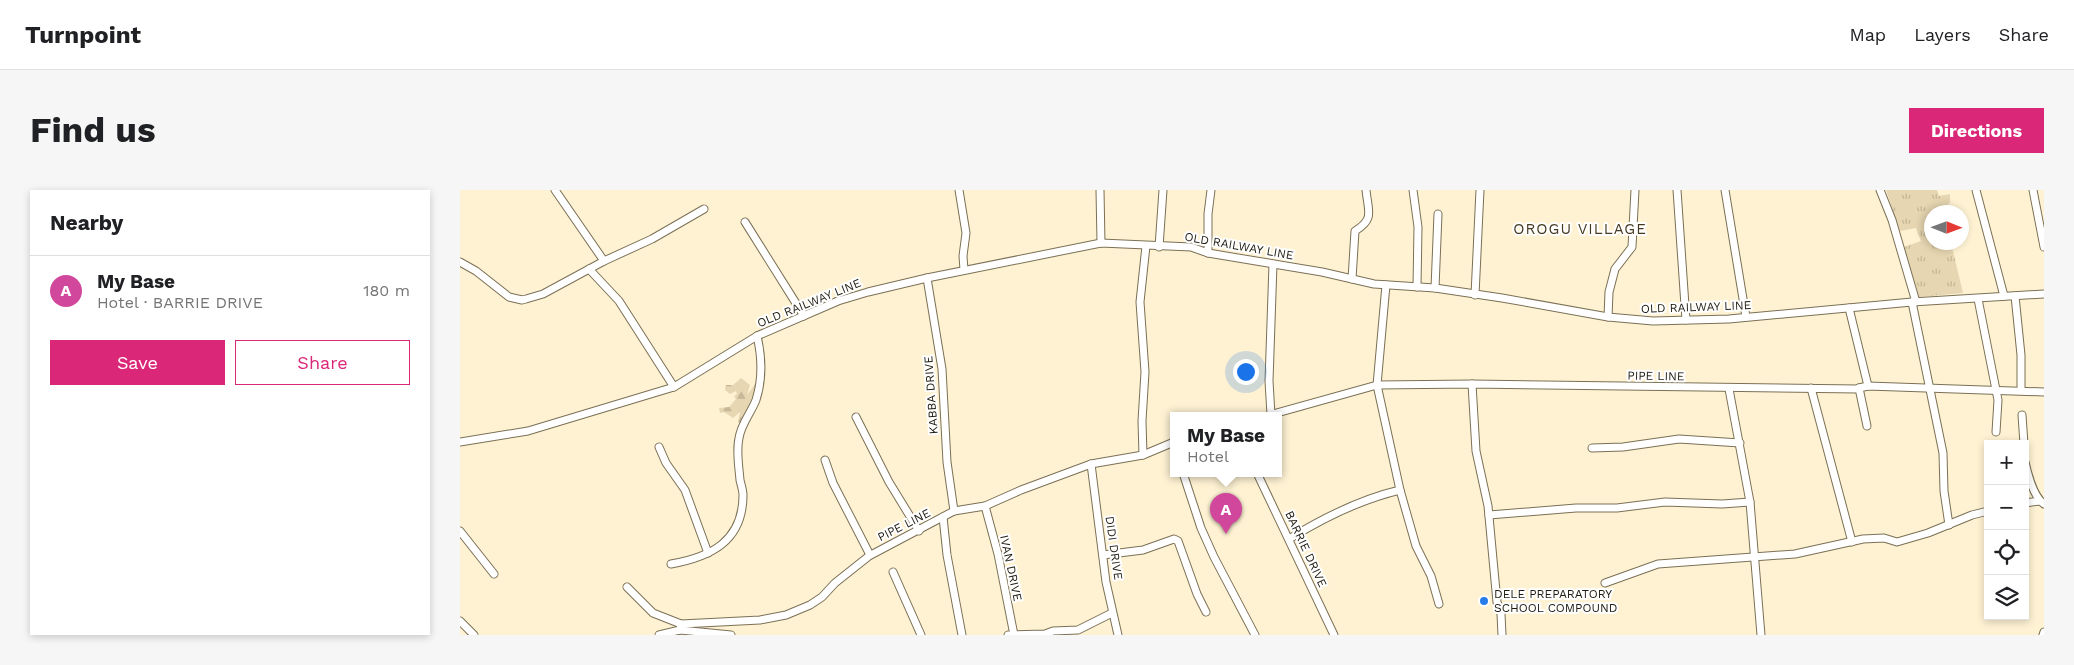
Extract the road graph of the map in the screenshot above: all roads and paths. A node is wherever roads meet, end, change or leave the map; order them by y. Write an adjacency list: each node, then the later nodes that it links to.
1 (555, 190): 23 (street)
2 (959, 190): 27 (street)
3 (1100, 190): 18 (street)
4 (1163, 190): 20 (street)
5 (1211, 190): 22 (street)
6 (1366, 190): 29 (street)
7 (1414, 190): 31 (street)
8 (1480, 190): 34 (street)
9 (1635, 190): 41 (street)
10 (1677, 190): 43 (street)
11 (1725, 190): 42 (street)
12 (1880, 190): 38 (street)
13 (1976, 190): 35 (street)
14 (2033, 190): 21 (street)
15 (704, 209): 23 (street)
16 (1438, 214): 32 (street)
17 (745, 222): 40 (street)
18 (1101, 243): 19 (street, OLD RAILWAY LINE); 27 (street, OLD RAILWAY LINE)
19 (1146, 246): 20 (street, OLD RAILWAY LINE); 68 (street)
20 (1159, 247): 22 (street, OLD RAILWAY LINE)
21 (2044, 248)
22 (1208, 253): 25 (street, OLD RAILWAY LINE)
23 (604, 261): 26 (street)
24 (460, 262): 26 (street)
25 (1273, 264): 29 (street, OLD RAILWAY LINE); 56 (street)
26 (589, 270): 48 (street)
27 (964, 270): 28 (street, OLD RAILWAY LINE)
28 (927, 278): 40 (street, OLD RAILWAY LINE); 79 (street, KABBA DRIVE)
29 (1352, 279): 30 (street, OLD RAILWAY LINE)
30 (1386, 285): 31 (street, OLD RAILWAY LINE); 46 (street)
31 (1417, 287): 32 (street, OLD RAILWAY LINE)
32 (1436, 288): 34 (street, OLD RAILWAY LINE)
33 (2044, 294): 36 (street, OLD RAILWAY LINE)
34 (1475, 295): 41 (street, OLD RAILWAY LINE)
35 (2004, 296): 36 (street, OLD RAILWAY LINE); 37 (street, OLD RAILWAY LINE)
36 (2015, 296): 53 (street)
37 (1978, 299): 38 (street, OLD RAILWAY LINE); 54 (street)
38 (1914, 302): 39 (street, OLD RAILWAY LINE); 51 (street)
39 (1849, 308): 42 (street, OLD RAILWAY LINE); 47 (street)
40 (804, 316): 44 (street, OLD RAILWAY LINE)
41 (1608, 317): 43 (street, OLD RAILWAY LINE)
42 (1746, 317): 43 (street, OLD RAILWAY LINE)
43 (1686, 320)
44 (757, 336): 48 (street, OLD RAILWAY LINE); 88 (street)
45 (1472, 384): 46 (street, PIPE LINE); 52 (street, PIPE LINE); 81 (street)
46 (1376, 386): 57 (street, PIPE LINE); 74 (street)
47 (1868, 386): 50 (street, PIPE LINE); 51 (street, PIPE LINE)
48 (674, 387): 63 (street, OLD RAILWAY LINE)
49 (1811, 388): 50 (street, PIPE LINE); 52 (street, PIPE LINE); 87 (street)
50 (1859, 388): 60 (street)
51 (1930, 388): 54 (street, PIPE LINE); 83 (street)
52 (1729, 389): 64 (street)
53 (2021, 390): 54 (street, PIPE LINE); 55 (street, PIPE LINE)
54 (1996, 392): 61 (street)
55 (2044, 392)
56 (1270, 412)
57 (1281, 412)
58 (2022, 416): 62 (street)
59 (856, 417): 85 (street)
60 (1867, 426)
61 (1996, 432)
62 (2024, 440)
63 (460, 442)
64 (1740, 443): 67 (street); 75 (street)
65 (1170, 444): 68 (street, PIPE LINE)
66 (660, 447): 88 (street)
67 (1592, 448)
68 (1143, 455): 70 (street, PIPE LINE)
69 (825, 460): 89 (street)
70 (1091, 464): 78 (street, PIPE LINE); 90 (street, DIDI DRIVE)
71 (1184, 477): 110 (street)
72 (1259, 477): 86 (street, BARRIE DRIVE)
73 (2029, 478): 76 (street)
74 (1400, 490): 86 (street); 97 (street)
75 (1750, 502): 81 (street); 91 (street)
76 (2042, 502): 77 (street)
77 (2029, 503)
78 (984, 506): 79 (street, PIPE LINE); 108 (street, IVAN DRIVE)
79 (954, 511): 82 (street, PIPE LINE)
80 (1984, 511): 83 (street)
81 (1489, 516): 112 (street)
82 (943, 517): 85 (street, PIPE LINE); 107 (street)
83 (1949, 524): 87 (street)
84 (460, 531): 94 (street)
85 (919, 531): 89 (street, PIPE LINE)
86 (1289, 539): 111 (street, BARRIE DRIVE)
87 (1852, 542): 91 (street)
88 (708, 553): 92 (street)
89 (870, 555): 101 (street, PIPE LINE)
90 (1103, 555): 98 (street, DIDI DRIVE); 99 (street)
91 (1754, 557): 95 (street); 113 (street)
92 (670, 564)
93 (893, 572): 106 (street)
94 (494, 574)
95 (1605, 583)
96 (627, 587): 101 (street)
97 (1440, 604)
98 (1112, 612): 102 (street); 109 (street, DIDI DRIVE)
99 (1206, 612)
100 (460, 620): 103 (street)
101 (681, 627): 104 (street, PIPE LINE); 105 (street)
102 (1054, 633): 108 (street)
103 (474, 635)
104 (659, 635)
105 (731, 635)
106 (921, 635)
107 (962, 635)
108 (1012, 635)
109 (1118, 635)
110 (1255, 635)
111 (1334, 635)
112 (1502, 635)
113 (1761, 635)

